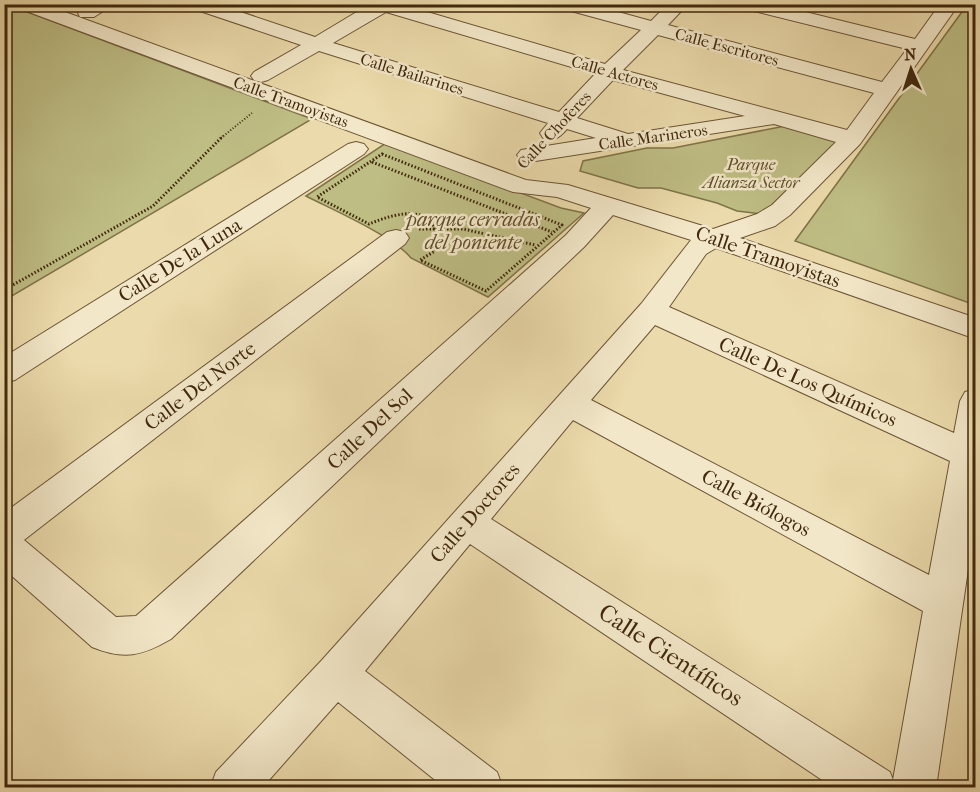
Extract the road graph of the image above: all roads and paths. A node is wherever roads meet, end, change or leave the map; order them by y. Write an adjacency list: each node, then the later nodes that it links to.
1 (24, 4): 22 (street, Calle Tramoyistas)
2 (64, 4): 9 (street, Calle Tramoyistas)
3 (197, 4): 11 (street, Calle Bailarines)
4 (566, 4): 10 (street, Calle Escritores)
5 (679, 4): 10 (street, Calle Choferes)
6 (748, 4): 12 (street)
7 (382, 5): 11 (street); 13 (street, Calle Actores)
8 (944, 6): 12 (street, Calle Doctores)
9 (96, 9): 14 (street, Calle Tramoyistas)
10 (654, 27): 13 (street, Calle Choferes); 15 (street, Calle Escritores)
11 (317, 44): 14 (street); 18 (street, Calle Bailarines)
12 (920, 46): 15 (street, Calle Doctores)
13 (609, 72): 17 (street, Calle Actores); 18 (street, Calle Choferes)
14 (261, 76): 22 (street, Calle Tramoyistas)
15 (887, 90): 19 (street, Calle Doctores)
16 (252, 113): 28 (path)
17 (777, 119): 19 (street, Calle Actores); 20 (street, Calle Marineros)
18 (563, 121): 20 (street, Calle Bailarines); 22 (street, Calle Choferes)
19 (852, 139): 26 (street, Calle Doctores)
20 (628, 141): 22 (street, Calle Marineros)
21 (358, 154): 24 (path); 27 (path); 27 (path); 31 (street, Calle De la Luna)
22 (518, 168): 23 (street, Calle Tramoyistas)
23 (608, 205): 26 (street, Calle Tramoyistas); 27 (street, Calle Del Sol)
24 (434, 226): 25 (path); 27 (path); 27 (path)
25 (396, 238): 36 (street, Calle Del Norte)
26 (714, 238): 29 (street, Calle Doctores); 30 (street, Calle Tramoyistas)
27 (558, 242): 37 (street, Calle Del Sol)
28 (4, 290)
29 (651, 311): 33 (street, Calle Doctores); 34 (street, Calle De Los Químicos)
30 (975, 329)
31 (4, 372)
32 (975, 401): 34 (street)
33 (569, 403): 35 (street, Calle Doctores); 38 (street, Calle Biólogos)
34 (966, 453): 38 (street)
35 (467, 522): 39 (street, Calle Doctores); 42 (street, Calle Científicos)
36 (4, 534)
37 (4, 546)
38 (943, 602): 43 (street)
39 (336, 674): 40 (street, Calle Doctores); 41 (street)
40 (232, 788)
41 (482, 788)
42 (874, 788)
43 (914, 788)

